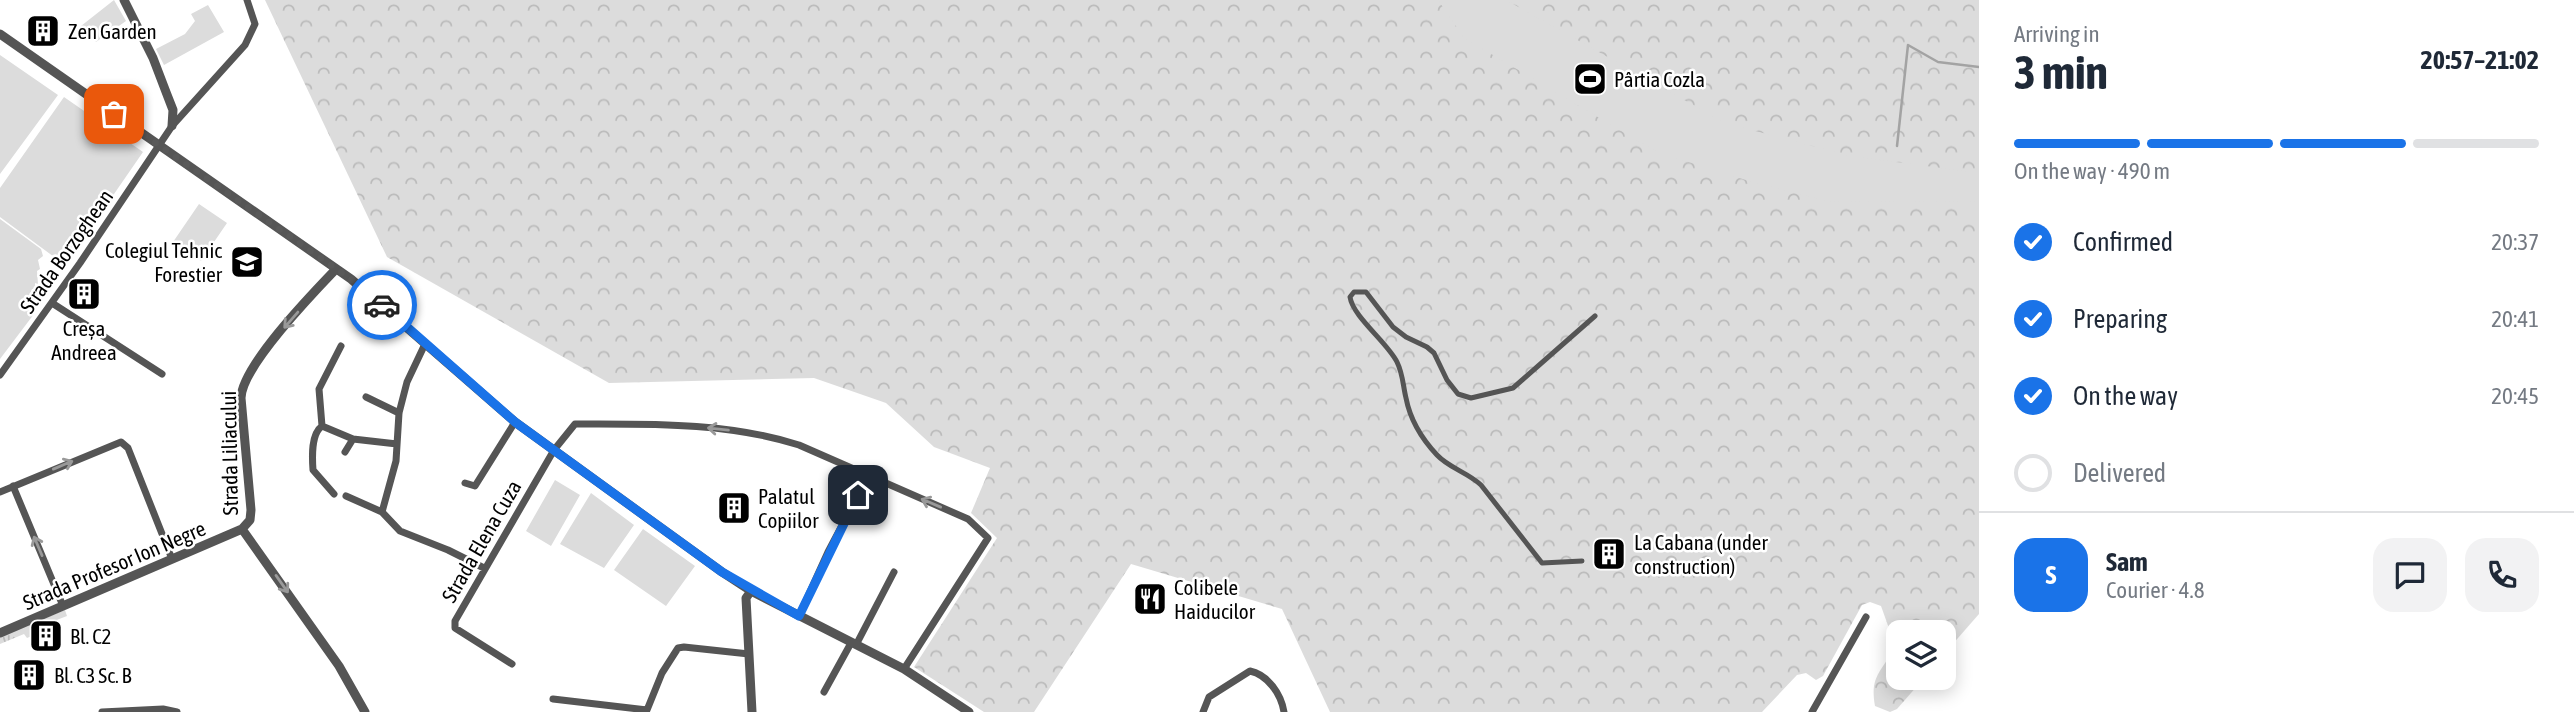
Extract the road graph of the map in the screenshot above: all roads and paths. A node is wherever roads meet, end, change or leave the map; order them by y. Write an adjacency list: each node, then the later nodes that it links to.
1 (124, 0): 4 (street)
2 (247, 0): 4 (street, Strada Borzoghean)
3 (0, 34): 5 (street)
4 (172, 126): 5 (street, Strada Borzoghean)
5 (160, 145): 6 (street); 7 (street, Strada Borzoghean)
6 (336, 269): 9 (street); 28 (street, Strada Liliacului, one-way to 28)
7 (52, 303): 11 (street); 12 (street, Strada Borzoghean)
8 (1595, 316): 30 (street)
9 (425, 344): 14 (street); 15 (street)
10 (341, 346): 16 (street)
11 (162, 374)
12 (0, 375)
13 (366, 397): 14 (street)
14 (399, 413): 18 (street)
15 (515, 422): 19 (street); 22 (street)
16 (323, 426): 17 (street); 25 (street)
17 (353, 439): 18 (street); 20 (street)
18 (397, 444): 27 (street)
19 (554, 450): 21 (street, Strada Elena Cuza, one-way to 19); 31 (street, Strada Elena Cuza); 33 (street)
20 (345, 452)
21 (868, 476): 35 (street); 41 (street, one-way to 21)
22 (465, 483)
23 (13, 486): 24 (street); 29 (street, one-way to 29); 34 (street, one-way to 23)
24 (0, 492)
25 (334, 494)
26 (346, 496): 27 (street)
27 (382, 512): 31 (street)
28 (242, 529): 29 (street, Strada Profesor Ion Negre); 46 (street, Strada Liliacului, one-way to 46)
29 (172, 559): 34 (street, Strada Profesor Ion Negre)
30 (1581, 561)
31 (484, 568): 40 (street, Strada Elena Cuza)
32 (894, 572): 38 (street)
33 (751, 591): 35 (street); 39 (street)
34 (63, 606): 37 (street, Strada Profesor Ion Negre)
35 (799, 616): 38 (street)
36 (1866, 617): 51 (street)
37 (0, 633)
38 (853, 644): 41 (street); 42 (street)
39 (749, 654): 43 (street); 47 (street)
40 (512, 664)
41 (904, 669): 48 (street)
42 (824, 692)
43 (553, 699)
44 (102, 712): 45 (street)
45 (177, 712)
46 (365, 712)
47 (752, 712)
48 (968, 712)
49 (1203, 712): 50 (street)
50 (1283, 712)
51 (1812, 712)

